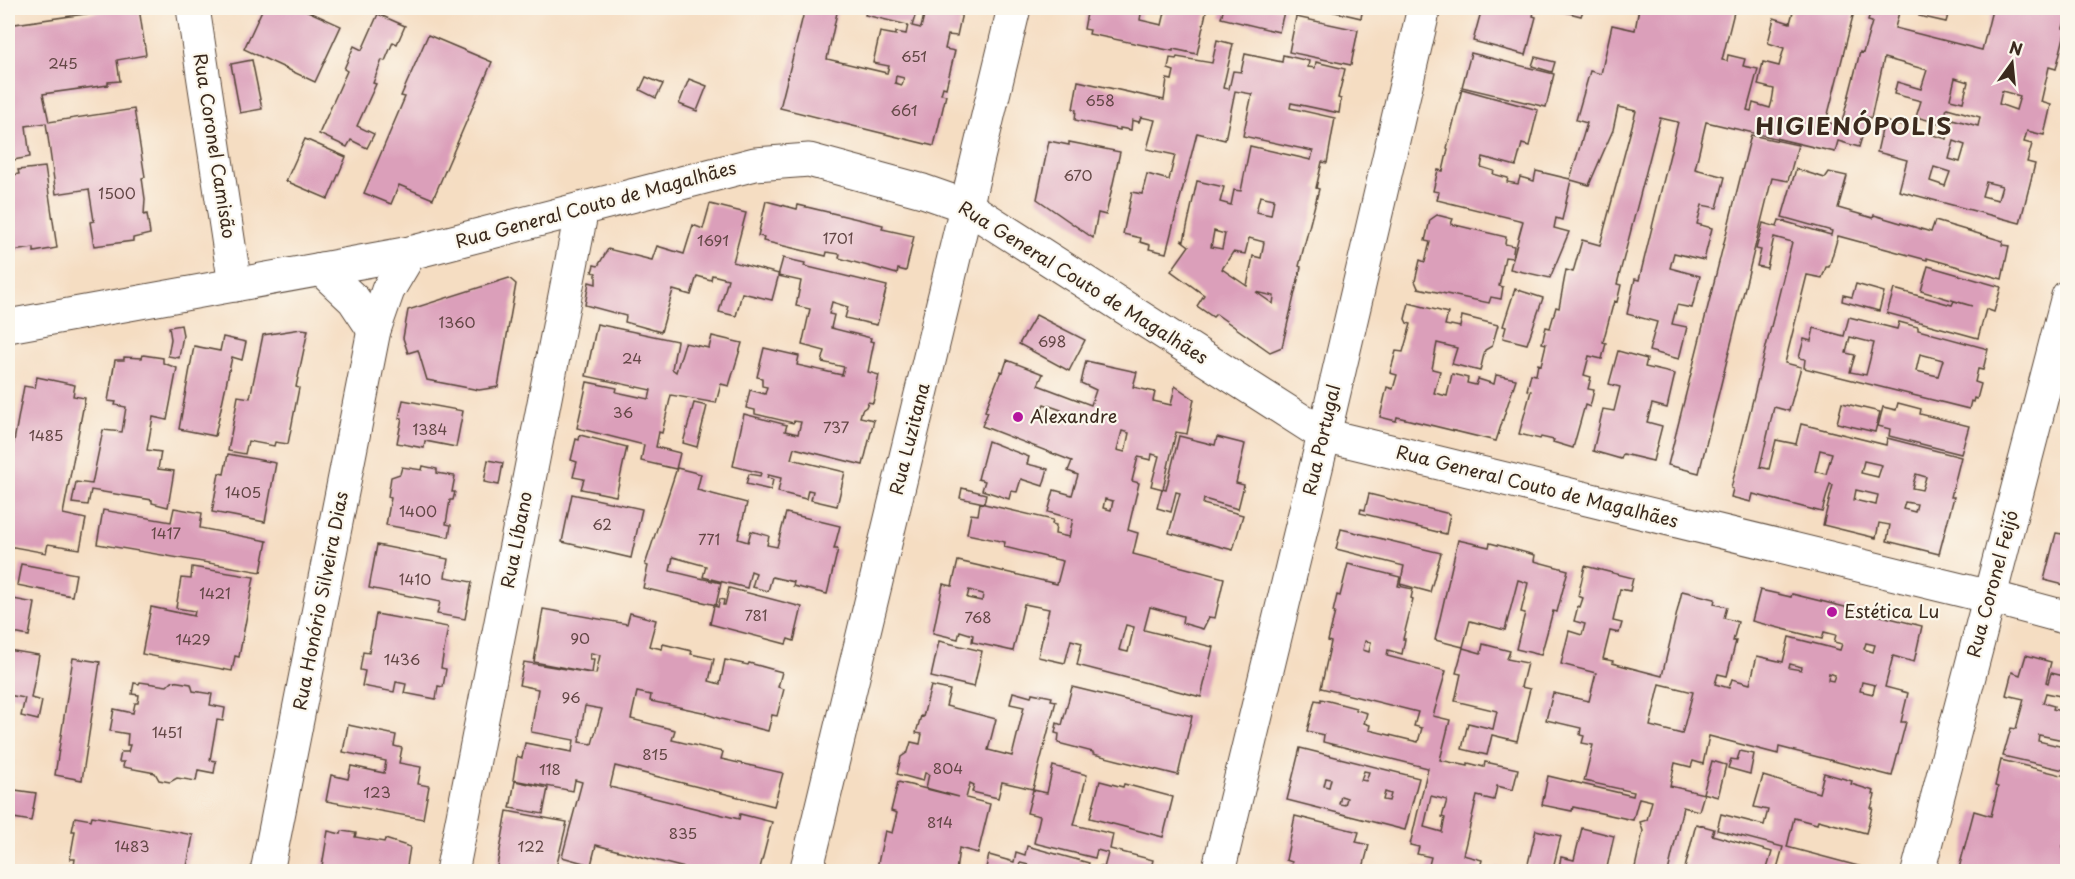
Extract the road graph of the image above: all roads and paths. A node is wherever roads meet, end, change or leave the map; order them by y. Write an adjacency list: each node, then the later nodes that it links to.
1 (193, 8): 8 (street, Rua Coronel Camisão)
2 (1014, 8): 4 (street, Rua Luzitana)
3 (1424, 8): 12 (street, Rua Portugal)
4 (966, 206): 5 (street, Rua General Couto de Magalhães); 12 (street, Rua General Couto de Magalhães); 17 (street, Rua Luzitana)
5 (582, 209): 6 (street, Rua General Couto de Magalhães); 16 (street, Rua Líbano)
6 (410, 253): 7 (street, Rua General Couto de Magalhães); 11 (street, Rua Honório Silveira Dias)
7 (321, 269): 8 (street, Rua General Couto de Magalhães); 11 (street)
8 (235, 285): 10 (street, Rua General Couto de Magalhães)
9 (2067, 296): 13 (street, Rua Coronel Feijó)
10 (8, 326)
11 (374, 330): 15 (street, Rua Honório Silveira Dias)
12 (1323, 435): 13 (street, Rua General Couto de Magalhães); 18 (street, Rua Portugal)
13 (1990, 597): 14 (street, Rua General Couto de Magalhães); 19 (street, Rua Coronel Feijó)
14 (2067, 618)
15 (267, 872)
16 (452, 872)
17 (806, 872)
18 (1218, 872)
19 (1918, 872)

